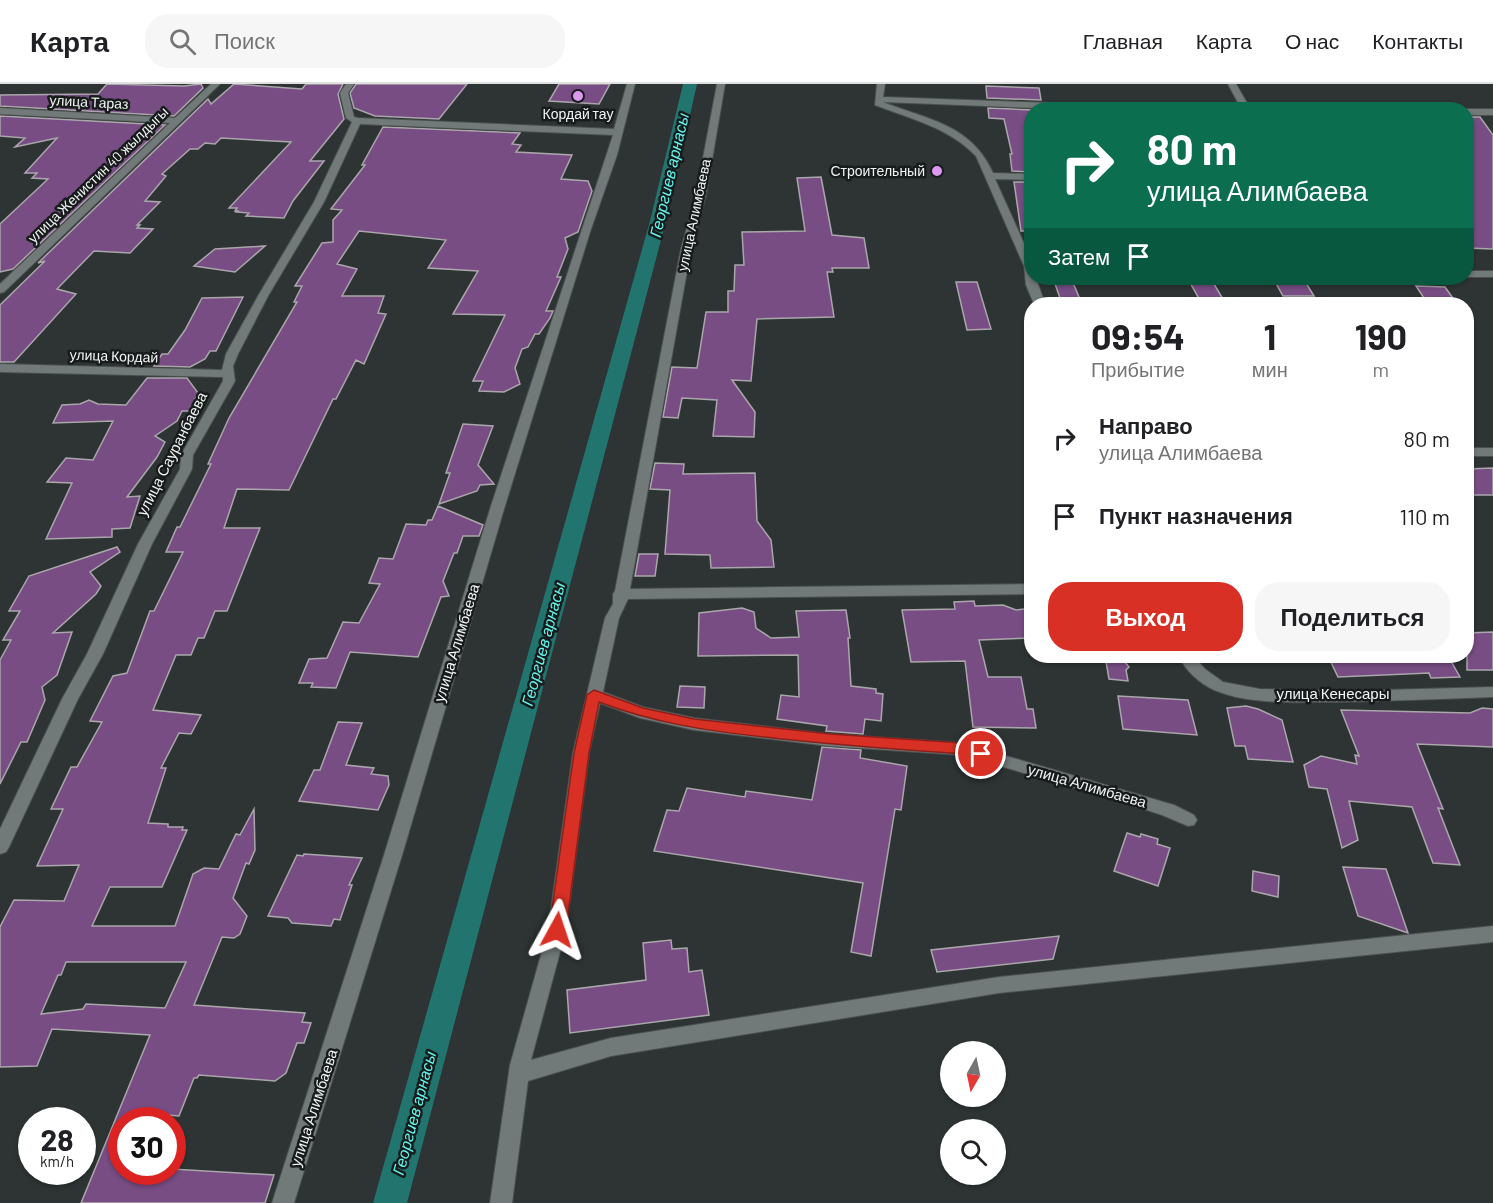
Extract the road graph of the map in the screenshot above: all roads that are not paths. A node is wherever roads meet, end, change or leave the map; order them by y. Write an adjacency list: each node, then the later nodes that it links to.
1 (216, 84): 13 (street, улица Женистин 40 жылдыгы)
2 (351, 84): 14 (street)
3 (631, 84): 15 (street, улица Алимбаева)
4 (721, 84): 27 (street, улица Алимбаева)
5 (881, 84): 7 (street)
6 (1232, 84): 8 (street)
7 (879, 99): 9 (street); 16 (street)
8 (1242, 102)
9 (1024, 104)
10 (0, 111): 13 (street, улица Тараз)
11 (1474, 112): 12 (street)
12 (1493, 112)
13 (176, 121): 21 (street, улица Женистин 40 жылдыгы)
14 (357, 121): 15 (street); 23 (street, улица Сауранбаева)
15 (617, 132): 35 (street, улица Алимбаева)
16 (990, 176): 17 (street); 18 (street)
17 (1024, 177)
18 (1024, 255)
19 (1474, 274): 20 (street)
20 (1493, 274)
21 (0, 289)
22 (0, 368): 23 (street, улица Кордай)
23 (228, 374): 32 (street, улица Сауранбаева)
24 (1474, 452): 25 (street)
25 (1493, 452)
26 (1024, 589): 27 (street)
27 (620, 594): 30 (street, улица Алимбаева)
28 (1190, 663): 29 (street, улица Кенесары)
29 (1493, 692)
30 (594, 695): 31 (street, улица Алимбаева); 34 (street, улица Алимбаева)
31 (1188, 820)
32 (0, 847)
33 (1493, 934): 34 (street)
34 (518, 1077): 36 (street, улица Алимбаева)
35 (283, 1203)
36 (501, 1203)

